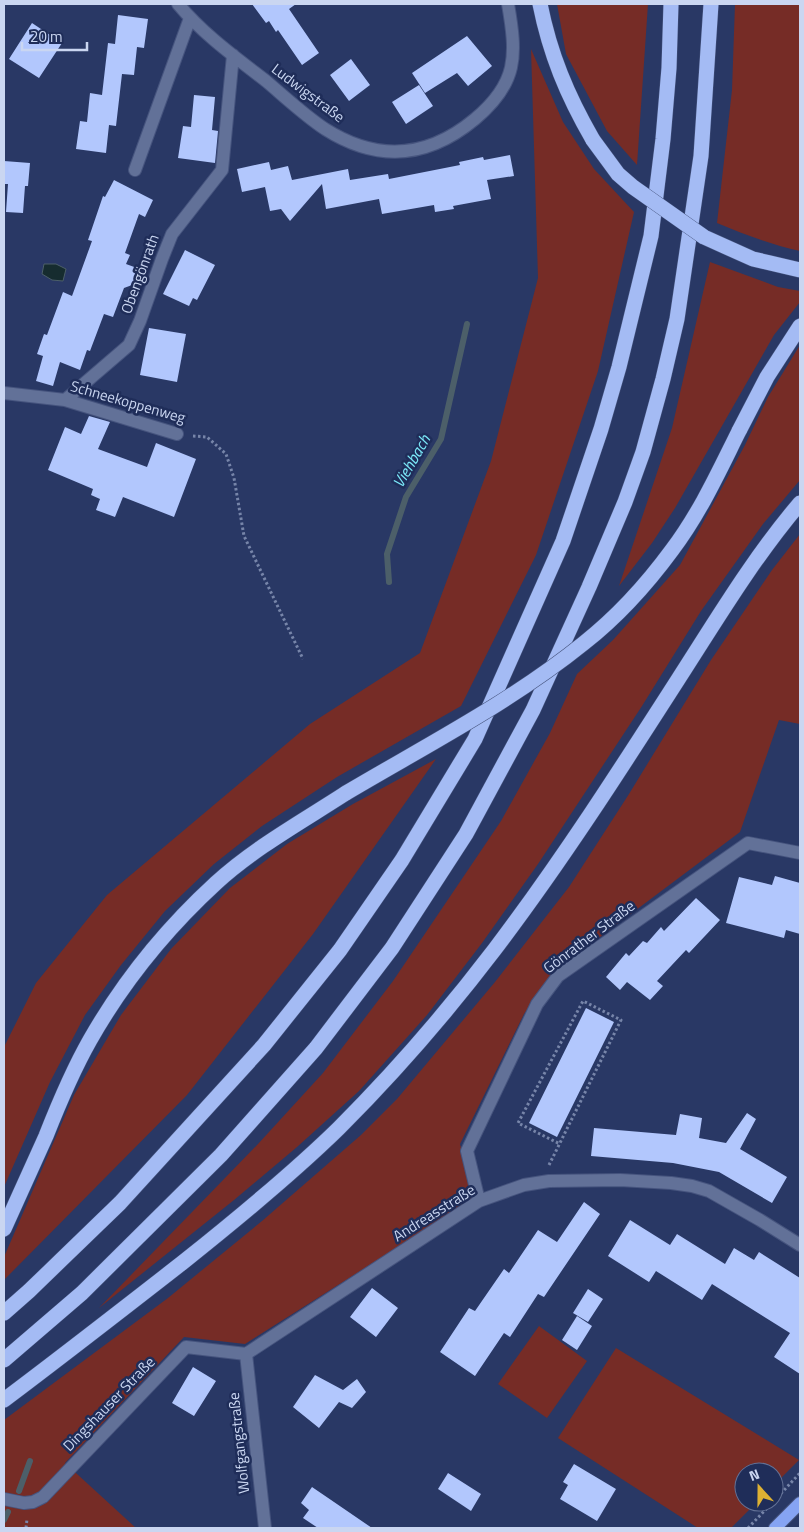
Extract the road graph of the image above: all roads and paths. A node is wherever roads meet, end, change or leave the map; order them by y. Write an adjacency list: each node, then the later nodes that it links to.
1 (178, 4): 6 (street, Ludwigstraße)
2 (508, 4): 7 (street, Ludwigstraße)
3 (540, 4): 9 (highway, bridge)
4 (671, 4): 22 (highway)
5 (711, 4): 24 (highway)
6 (190, 18): 7 (street, Ludwigstraße); 8 (street)
7 (233, 55): 12 (street, Obengönrath)
8 (135, 170)
9 (800, 270)
10 (800, 326): 20 (highway, bridge)
11 (4, 394): 12 (street, Schneekoppenweg)
12 (65, 400): 13 (street, Schneekoppenweg)
13 (177, 434): 15 (path, Schneekoppenweg)
14 (800, 503): 25 (highway)
15 (303, 659)
16 (800, 853): 19 (street, Gönrather Straße)
17 (560, 1144): 17 (path); 18 (path)
18 (549, 1181): 19 (street, Andreasstraße); 21 (street, Andreasstraße)
19 (479, 1201): 23 (street, Andreasstraße)
20 (4, 1229)
21 (800, 1246)
22 (4, 1313)
23 (246, 1354): 28 (street, Dingshauser Straße); 31 (street, Wolfgangstraße)
24 (4, 1360)
25 (4, 1400)
26 (800, 1473): 27 (path)
27 (784, 1490)
28 (4, 1499)
29 (800, 1503): 33 (main road)
30 (763, 1512): 32 (path)
31 (265, 1528)
32 (748, 1528)
33 (775, 1528)

